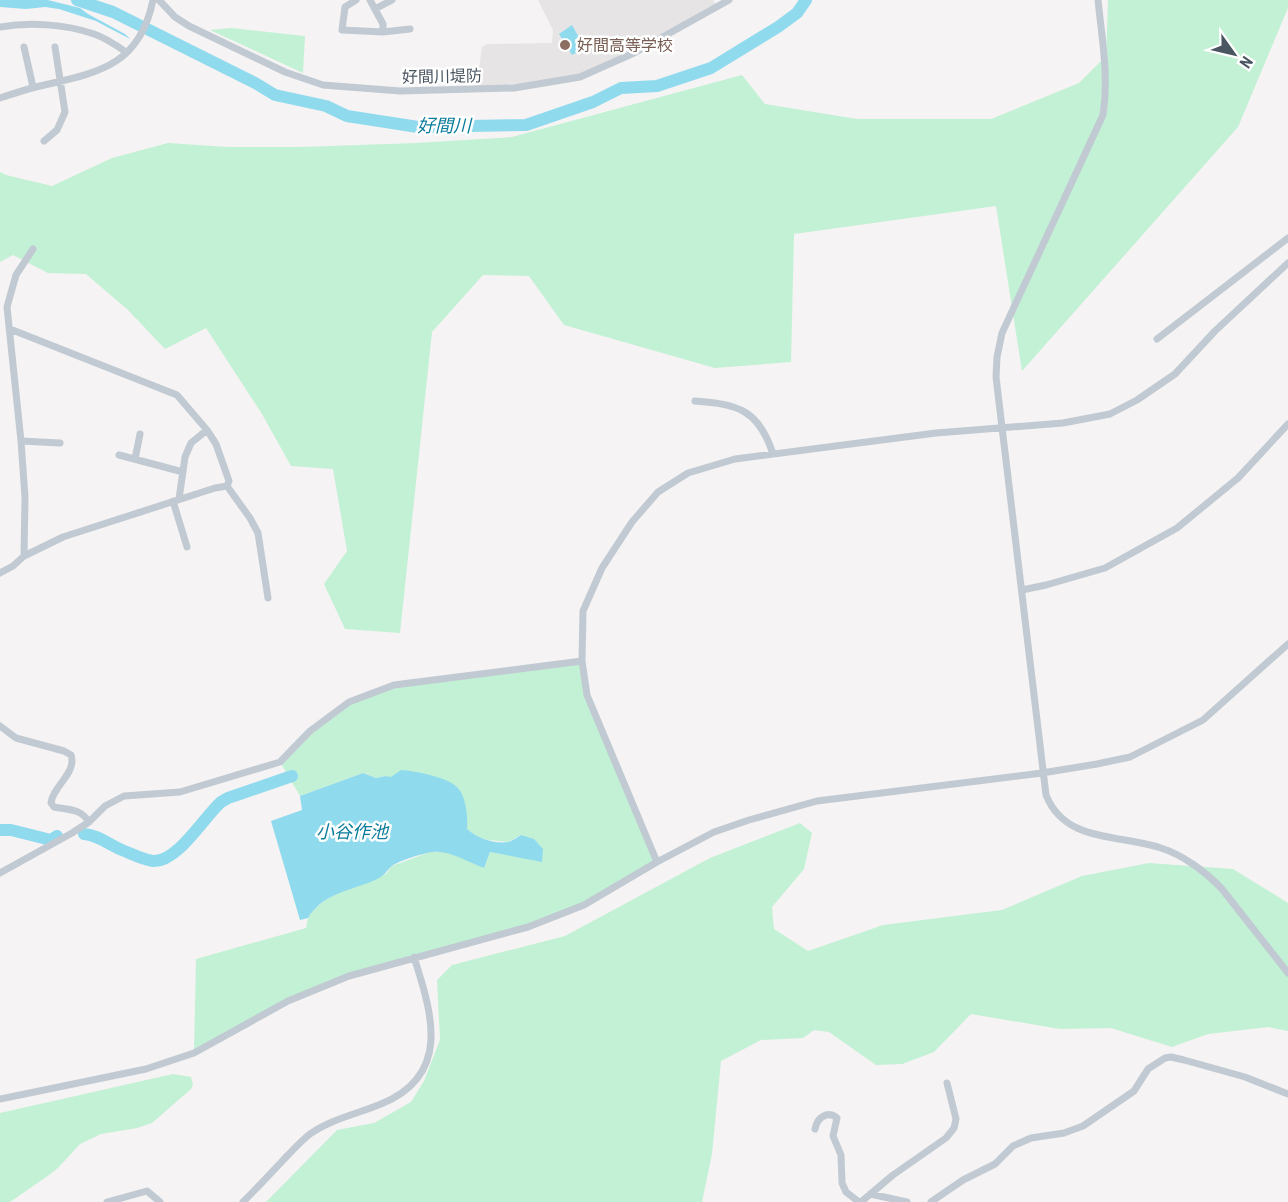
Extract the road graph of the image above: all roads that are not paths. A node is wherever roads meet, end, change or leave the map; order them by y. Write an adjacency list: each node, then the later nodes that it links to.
1 (356, 0): 10 (street)
2 (370, 0): 7 (street)
3 (392, 0): 7 (street)
4 (729, 0): 6 (street, 好間川堤防)
5 (1098, 0): 25 (street)
6 (155, 1): 13 (street)
7 (375, 9): 10 (street)
8 (0, 27): 13 (street)
9 (410, 29): 10 (street)
10 (383, 32)
11 (24, 47): 15 (street)
12 (55, 47): 14 (street)
13 (127, 51): 14 (street)
14 (60, 81): 15 (street); 17 (street)
15 (33, 87): 16 (street)
16 (0, 98)
17 (44, 141)
18 (1288, 238): 22 (street)
19 (33, 249): 21 (street)
20 (1288, 263): 25 (street)
21 (10, 330): 26 (street); 28 (street)
22 (1157, 339)
23 (694, 401): 31 (street)
24 (1288, 424): 39 (street)
25 (1003, 428): 31 (street); 39 (street)
26 (207, 430): 33 (street); 34 (street)
27 (140, 434): 32 (street)
28 (21, 441): 29 (street); 37 (street)
29 (60, 442)
30 (119, 454): 32 (street)
31 (773, 454): 42 (street)
32 (135, 459): 33 (street)
33 (183, 472): 35 (street)
34 (227, 486): 35 (street); 40 (street)
35 (176, 500): 36 (street); 37 (street)
36 (187, 547)
37 (24, 556): 38 (street)
38 (0, 573)
39 (1022, 590): 44 (street)
40 (268, 598)
41 (1288, 644): 44 (street)
42 (582, 661): 45 (street); 46 (street)
43 (0, 726): 45 (street)
44 (1042, 773): 46 (street); 49 (street)
45 (89, 822): 47 (street)
46 (657, 862): 48 (street)
47 (0, 873)
48 (414, 957): 52 (street); 57 (street)
49 (1288, 973)
50 (948, 1083): 54 (street)
51 (1288, 1094): 60 (street)
52 (0, 1099)
53 (814, 1129): 58 (street)
54 (870, 1194): 58 (street); 59 (street)
55 (107, 1202): 56 (street)
56 (160, 1202)
57 (243, 1202)
58 (860, 1202)
59 (907, 1202)
60 (931, 1202)

